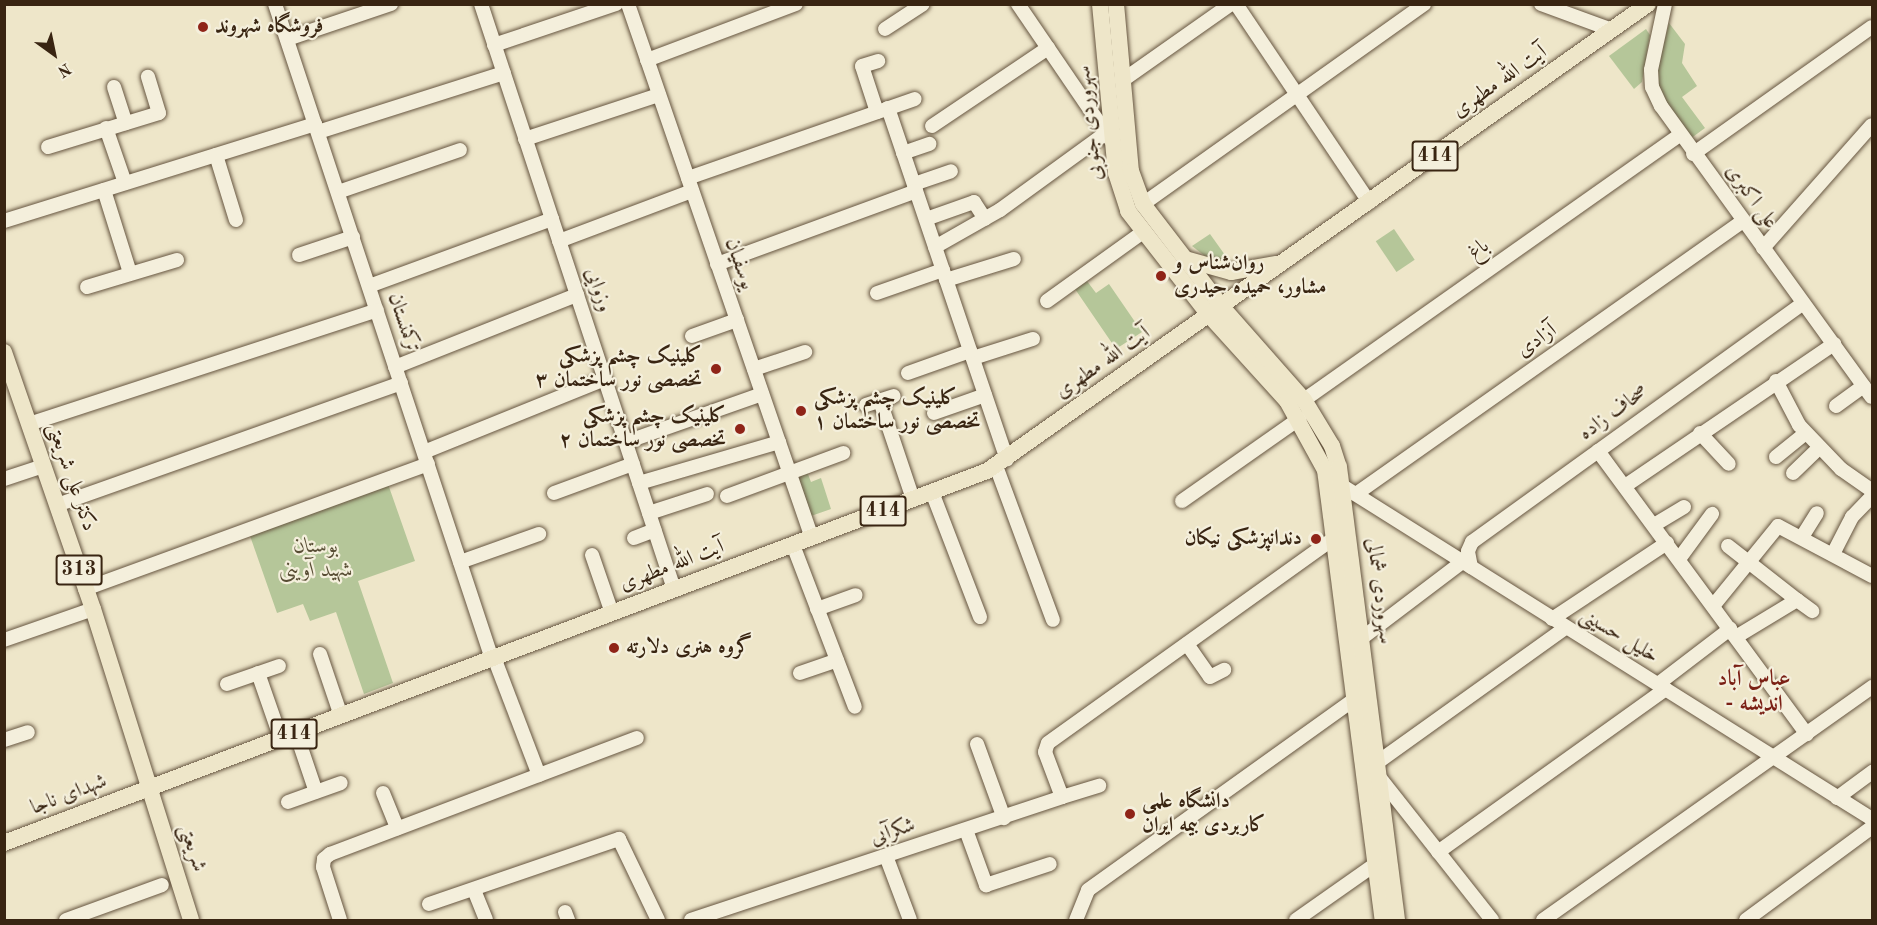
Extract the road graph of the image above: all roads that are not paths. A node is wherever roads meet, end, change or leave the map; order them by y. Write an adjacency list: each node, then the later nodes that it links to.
1 (275, 4): 20 (street, ترکمنستان)
2 (391, 4): 20 (street)
3 (481, 4): 21 (street, وزوایی)
4 (616, 4): 21 (street)
5 (628, 4): 23 (street, یوسفیان)
6 (796, 4): 23 (street)
7 (922, 4): 18 (street)
8 (1018, 4): 22 (street)
9 (1100, 4): 27 (main road, سهروردی جنوبی)
10 (1116, 4): 27 (main road, سهروردی جنوبی)
11 (1231, 4): 27 (street)
12 (1236, 4): 30 (street)
13 (1424, 4): 30 (street)
14 (1541, 4): 19 (street)
15 (1648, 4): 19 (main road, آیت الله مطهری / 414)
16 (1665, 4): 38 (street, علی‌ اکبری)
17 (1872, 27): 45 (street)
18 (885, 29)
19 (1612, 30): 53 (main road, آیت الله مطهری / 414)
20 (287, 39): 37 (street, ترکمنستان)
21 (494, 45): 25 (street, وزوایی)
22 (1048, 48): 35 (street); 40 (street)
23 (647, 60): 29 (street, یوسفیان)
24 (878, 62): 32 (street)
25 (504, 74): 37 (street); 39 (street, وزوایی)
26 (148, 77): 33 (street)
27 (1115, 81): 40 (main road, سهروردی جنوبی); 54 (main road, سهروردی جنوبی)
28 (114, 87): 33 (street)
29 (659, 94): 39 (street); 49 (street, یوسفیان)
30 (1298, 96): 53 (street); 54 (street)
31 (915, 99): 32 (street)
32 (882, 110): 44 (street); 49 (street)
33 (126, 123): 36 (street)
34 (1872, 125): 65 (street)
35 (932, 126)
36 (106, 128): 42 (street); 48 (street)
37 (316, 128): 46 (street); 52 (street, ترکمنستان)
38 (1679, 135): 45 (street, علی‌ اکبری); 99 (street, باغ)
39 (525, 139): 55 (street, وزوایی)
40 (1109, 139): 57 (street); 61 (main road, سهروردی جنوبی)
41 (929, 144): 44 (street)
42 (48, 147)
43 (460, 150): 52 (street)
44 (903, 153): 50 (street)
45 (1694, 154): 60 (street, علی‌ اکبری)
46 (216, 155): 48 (street); 58 (street)
47 (951, 171): 50 (street)
48 (125, 183): 51 (street)
49 (690, 185): 63 (street); 71 (street, یوسفیان)
50 (915, 188): 56 (street); 71 (street)
51 (104, 190): 59 (street); 72 (street)
52 (338, 192): 62 (street, ترکمنستان)
53 (1369, 202): 70 (main road, آیت الله مطهری / 414)
54 (1143, 204): 67 (main road, سهروردی جنوبی)
55 (552, 219): 63 (street, وزوایی); 74 (street)
56 (926, 219): 57 (street); 64 (street)
57 (985, 219): 64 (street)
58 (236, 220)
59 (4, 221)
60 (1743, 221): 65 (street, علی‌ اکبری); 124 (street, آزادی)
61 (1143, 232): 78 (street); 81 (main road, سهروردی جنوبی)
62 (352, 237): 66 (street); 74 (street, ترکمنستان)
63 (559, 240): 77 (street, وزوایی)
64 (935, 247): 73 (street)
65 (1763, 248): 79 (street, علی‌ اکبری)
66 (299, 255)
67 (1181, 257): 70 (main road); 81 (main road, سهروردی جنوبی)
68 (1014, 258): 73 (street)
69 (177, 260): 72 (street)
70 (1285, 261): 81 (main road, آیت الله مطهری / 414)
71 (717, 264): 82 (street, یوسفیان)
72 (130, 273): 75 (street)
73 (945, 275): 76 (street); 88 (street)
74 (369, 286): 80 (street, ترکمنستان)
75 (87, 287)
76 (877, 293)
77 (577, 295): 89 (street); 92 (street, وزوایی)
78 (1047, 301)
79 (1803, 303): 85 (street, علی‌ اکبری); 111 (street, صحاف زاده)
80 (376, 310): 89 (street, ترکمنستان); 105 (street)
81 (1216, 316): 99 (main road, سهروردی شمالی); 104 (main road, سهروردی شمالی); 115 (main road, آیت الله مطهری / 414)
82 (736, 320): 83 (street); 90 (street, یوسفیان)
83 (692, 336)
84 (1033, 339): 88 (street)
85 (1833, 344): 93 (street); 95 (street, علی‌ اکبری)
86 (4, 352): 105 (main road, دکتر علی شریعتی / 313)
87 (805, 352): 90 (street)
88 (971, 354): 91 (street); 97 (street)
89 (395, 367): 94 (street, ترکمنستان)
90 (754, 369): 96 (street, یوسفیان)
91 (908, 373)
92 (605, 379): 108 (street, وزوایی); 114 (street)
93 (1776, 381): 106 (street); 107 (street)
94 (401, 383): 114 (street, ترکمنستان); 133 (street)
95 (1868, 392): 102 (street)
96 (762, 394): 108 (street); 109 (street, یوسفیان)
97 (986, 395): 103 (street); 115 (street)
98 (894, 396): 100 (street)
99 (1304, 400): 124 (main road, سهروردی شمالی)
100 (880, 401): 101 (street); 131 (street)
101 (866, 405)
102 (1836, 406)
103 (934, 413)
104 (1300, 418): 132 (street); 141 (main road, سهروردی شمالی)
105 (29, 424): 118 (main road, دکتر علی شریعتی / 313)
106 (1700, 433): 117 (street); 123 (street)
107 (1806, 433): 110 (street); 113 (street)
108 (626, 442): 116 (street, وزوایی)
109 (778, 442): 120 (street, یوسفیان); 122 (street)
110 (1820, 447): 119 (street); 125 (street)
111 (1598, 451): 123 (street); 145 (street, صحاف زاده)
112 (843, 453): 120 (street)
113 (1776, 457)
114 (426, 458): 153 (street, ترکمنستان); 156 (street)
115 (1001, 462): 126 (main road, آیت الله مطهری / 414); 167 (street)
116 (633, 464): 122 (street, وزوایی); 127 (street)
117 (1729, 464)
118 (44, 466): 121 (street); 133 (main road, دکتر علی شریعتی / 313)
119 (1793, 473)
120 (790, 475): 129 (street); 144 (street, یوسفیان)
121 (4, 479)
122 (639, 483): 135 (street, وزوایی)
123 (1625, 486): 138 (street)
124 (1354, 491): 145 (street); 154 (street, خلیل حسینی); 170 (main road, سهروردی شمالی)
125 (1872, 491)
126 (932, 492): 131 (main road, آیت الله مطهری / 414); 165 (street)
127 (554, 493)
128 (707, 494): 135 (street)
129 (726, 496)
130 (1872, 496): 149 (street)
131 (913, 499): 144 (main road, آیت الله مطهری / 414)
132 (1182, 501)
133 (57, 505): 156 (main road, دکتر علی شریعتی / 313)
134 (1684, 507): 138 (street)
135 (649, 513): 139 (street, وزوایی)
136 (1817, 513): 142 (street)
137 (1712, 514): 151 (street)
138 (1654, 525): 146 (street)
139 (655, 530): 143 (street); 157 (street, وزوایی)
140 (539, 534): 153 (street)
141 (1336, 537): 172 (street); 183 (main road, سهروردی شمالی)
142 (1802, 537): 149 (street); 152 (street)
143 (634, 538)
144 (812, 538): 147 (main road, آیت الله مطهری / 414)
145 (1472, 542): 154 (street)
146 (1667, 543): 151 (street); 166 (street)
147 (792, 545): 157 (main road, آیت الله مطهری / 414); 162 (street)
148 (1728, 546): 152 (street)
149 (1833, 554): 155 (street)
150 (592, 555): 164 (street)
151 (1679, 559): 160 (street)
152 (1749, 561): 159 (street); 160 (street)
153 (460, 562): 174 (street, ترکمنستان)
154 (1466, 565): 166 (street, خلیل حسینی); 170 (street)
155 (1872, 576)
156 (85, 589): 161 (main road, دکتر علی شریعتی / 313)
157 (674, 589): 164 (main road, آیت الله مطهری / 414)
158 (856, 595): 162 (street)
159 (1797, 600): 163 (street); 169 (street)
160 (1713, 606): 169 (street)
161 (93, 609): 171 (street); 198 (main road, دکتر علی شریعتی / 313)
162 (817, 609): 175 (street)
163 (1812, 611)
164 (612, 613): 174 (main road, آیت الله مطهری / 414)
165 (980, 617)
166 (1552, 619): 168 (street, خلیل حسینی)
167 (1053, 620)
168 (1565, 628): 181 (street, خلیل حسینی); 193 (street)
169 (1733, 633): 181 (street); 187 (street)
170 (1362, 638): 193 (main road, سهروردی شمالی)
171 (4, 640)
172 (1187, 644): 177 (street); 201 (street)
173 (320, 654): 185 (street)
174 (493, 658): 185 (main road, آیت الله مطهری / 414); 195 (street, ترکمنستان)
175 (837, 660): 179 (street); 184 (street)
176 (279, 666): 178 (street)
177 (1224, 670)
178 (258, 673): 180 (street); 188 (street)
179 (800, 673)
180 (227, 684)
181 (1662, 687): 192 (street, خلیل حسینی); 210 (street)
182 (1872, 687): 187 (street)
183 (1356, 698): 212 (main road, سهروردی شمالی); 224 (street)
184 (855, 707)
185 (341, 716): 188 (main road, آیت الله مطهری / 414)
186 (27, 732): 190 (street)
187 (1807, 734): 192 (street)
188 (289, 736): 198 (main road, آیت الله مطهری / 414); 199 (street)
189 (638, 738): 195 (street)
190 (4, 740)
191 (978, 744): 204 (street)
192 (1775, 757): 202 (street, خلیل حسینی); 229 (street)
193 (1379, 770): 210 (street); 227 (main road, سهروردی شمالی)
194 (1872, 772): 202 (street)
195 (539, 775): 207 (street)
196 (342, 783): 199 (street)
197 (1099, 786): 201 (street, شکرآبی)
198 (149, 789): 209 (main road, شهدای ناجا / 414); 218 (main road, شریعتی / 313)
199 (316, 792): 203 (street)
200 (383, 793): 207 (street)
201 (1062, 797): 204 (street, شکرآبی)
202 (1837, 798): 205 (street, خلیل حسینی)
203 (288, 802)
204 (1004, 818): 208 (street, شکرآبی)
205 (1872, 819)
206 (1872, 827): 230 (street)
207 (397, 828): 219 (street)
208 (966, 830): 211 (street, شکرآبی); 213 (street)
209 (4, 843)
210 (1438, 852): 228 (street)
211 (886, 856): 222 (street, شکرآبی); 223 (street)
212 (1377, 862): 225 (street); 226 (main road, سهروردی شمالی)
213 (1050, 864)
214 (162, 885): 217 (street)
215 (474, 890): 216 (street); 220 (street); 221 (street)
216 (429, 904)
217 (66, 921)
218 (191, 921)
219 (340, 921)
220 (486, 921)
221 (658, 921)
222 (691, 921)
223 (910, 921)
224 (1076, 921)
225 (1296, 921)
226 (1383, 921)
227 (1397, 921)
228 (1492, 921)
229 (1543, 921)
230 (1746, 921)

